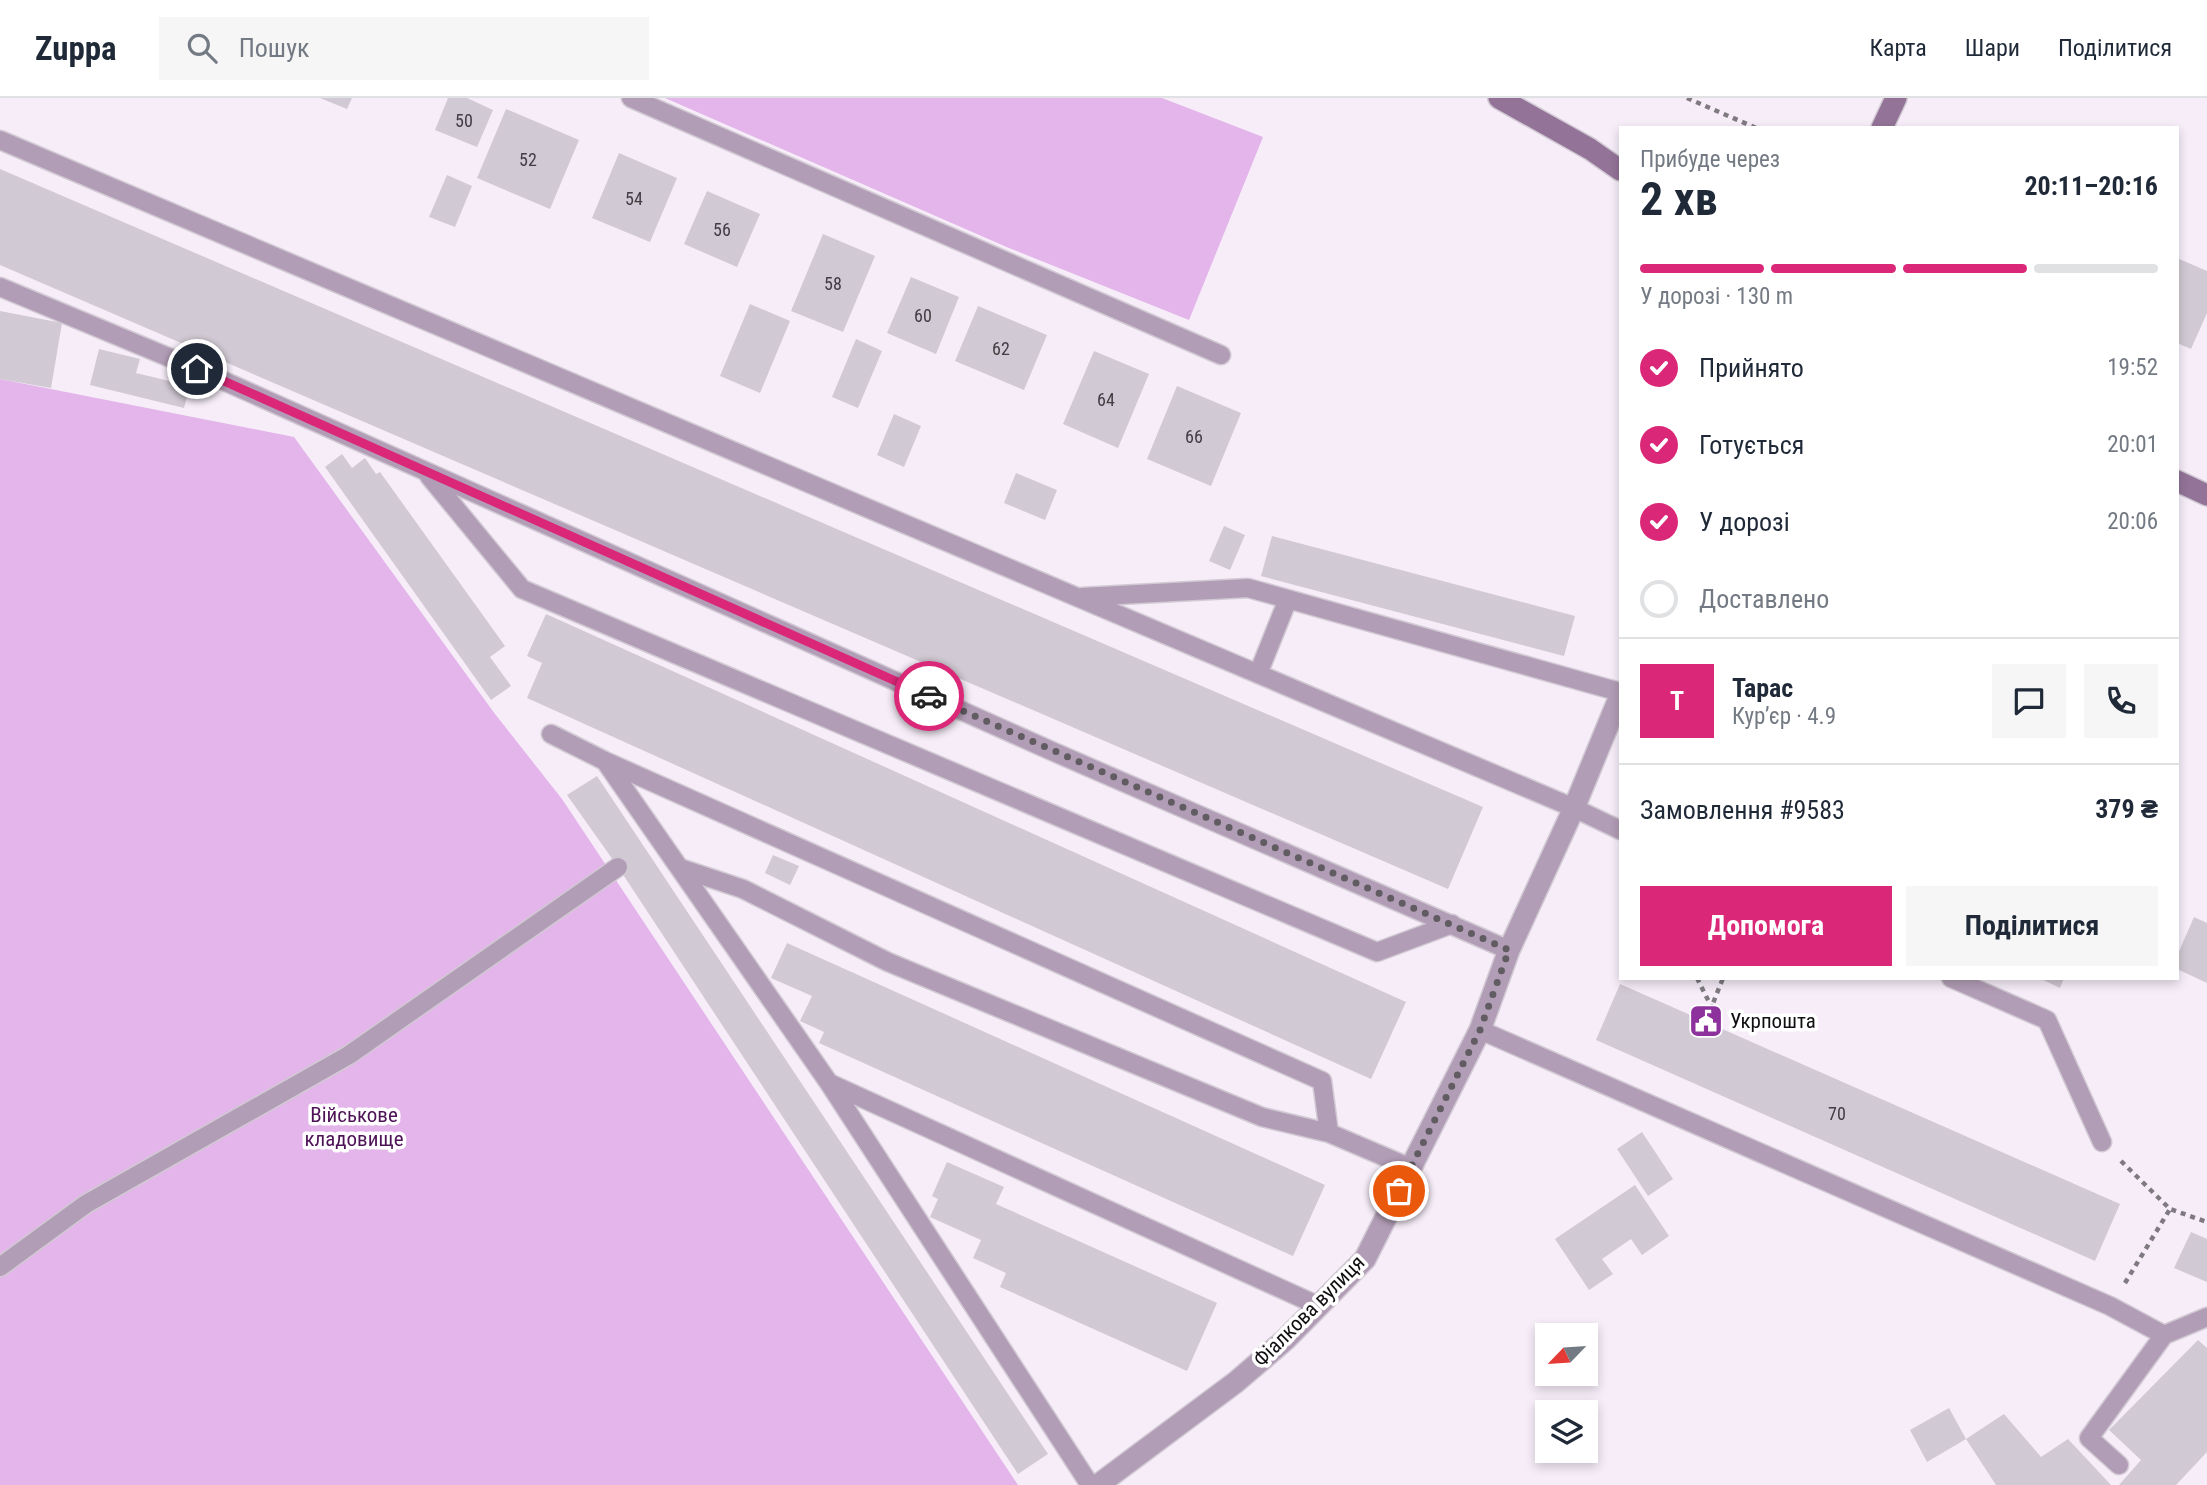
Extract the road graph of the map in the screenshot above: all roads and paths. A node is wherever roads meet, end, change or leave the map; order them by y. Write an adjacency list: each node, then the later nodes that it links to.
1 (631, 98): 10 (lane)
2 (1499, 98): 8 (street)
3 (1687, 98): 5 (path)
4 (1896, 98): 6 (street)
5 (1751, 126)
6 (1883, 126)
7 (0, 140): 14 (lane)
8 (1619, 169)
9 (0, 287): 11 (lane)
10 (1221, 355)
11 (427, 473): 25 (lane); 25 (lane)
12 (2179, 482): 13 (street)
13 (2207, 495)
14 (1076, 597): 15 (lane); 16 (lane)
15 (1287, 599): 16 (lane); 17 (lane)
16 (1258, 674): 21 (lane)
17 (1619, 694)
18 (1619, 696): 21 (street, Фіалкова вулиця)
19 (551, 734): 20 (lane)
20 (605, 761): 24 (lane); 34 (lane)
21 (1574, 808): 22 (lane); 26 (street, Фіалкова вулиця)
22 (1619, 830)
23 (618, 867): 39 (lane)
24 (680, 868): 33 (lane); 34 (lane)
25 (1452, 925): 26 (lane)
26 (1509, 950): 32 (street, Фіалкова вулиця)
27 (1698, 980): 30 (path)
28 (1722, 980): 30 (path)
29 (1956, 980): 35 (lane)
30 (1711, 1007): 31 (path)
31 (1706, 1021)
32 (1480, 1030): 36 (street, Фіалкова вулиця); 41 (lane)
33 (829, 1083): 40 (lane); 45 (lane)
34 (1329, 1133): 36 (lane)
35 (2102, 1142): 37 (path)
36 (1410, 1168): 40 (street, Фіалкова вулиця)
37 (2170, 1209): 38 (path); 41 (path)
38 (2207, 1222)
39 (0, 1267)
40 (1319, 1306): 46 (street, Фіалкова вулиця)
41 (2110, 1307): 43 (lane)
42 (2207, 1317): 43 (lane)
43 (2164, 1335): 44 (lane)
44 (2119, 1465)
45 (1090, 1485)
46 (1098, 1485)

